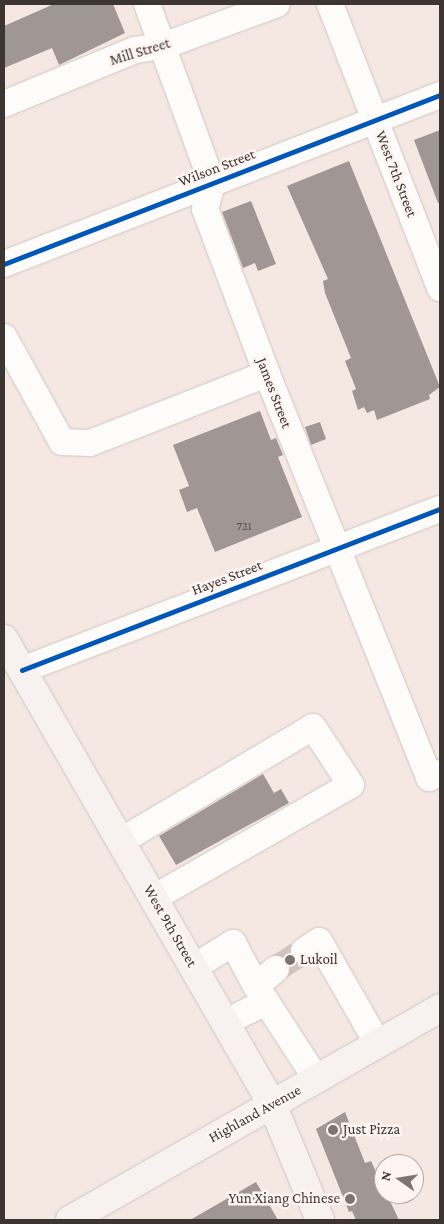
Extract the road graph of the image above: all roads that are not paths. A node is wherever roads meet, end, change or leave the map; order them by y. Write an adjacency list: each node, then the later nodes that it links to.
1 (147, 4): 4 (street)
2 (277, 4): 4 (street, Mill Street)
3 (330, 4): 7 (street, West 7th Street)
4 (163, 46): 6 (street, Mill Street); 8 (street)
5 (440, 95): 7 (street, Wilson Street)
6 (4, 104)
7 (375, 120): 8 (street, Wilson Street); 10 (street, West 7th Street)
8 (212, 183): 9 (street, Wilson Street); 12 (street, James Street)
9 (4, 264)
10 (440, 288)
11 (4, 338): 12 (street)
12 (266, 374): 14 (street, James Street)
13 (440, 509): 14 (street, Hayes Street)
14 (336, 549): 16 (street, Hayes Street); 17 (street, James Street)
15 (4, 639): 16 (main road, West 9th Street)
16 (22, 670): 18 (main road, West 9th Street)
17 (435, 776)
18 (121, 841): 19 (main road, West 9th Street); 19 (street)
19 (154, 898): 21 (main road, West 9th Street)
20 (304, 951): 26 (street)
21 (194, 967): 23 (street); 25 (main road, West 9th Street)
22 (276, 969): 23 (street)
23 (261, 994): 25 (street); 27 (street)
24 (440, 1008): 26 (main road, Highland Avenue)
25 (226, 1022): 28 (main road, West 9th Street)
26 (378, 1044): 27 (main road, Highland Avenue)
27 (316, 1080): 28 (main road, Highland Avenue)
28 (272, 1104): 29 (main road, Highland Avenue); 30 (main road, West 9th Street)
29 (70, 1220)
30 (320, 1220)

